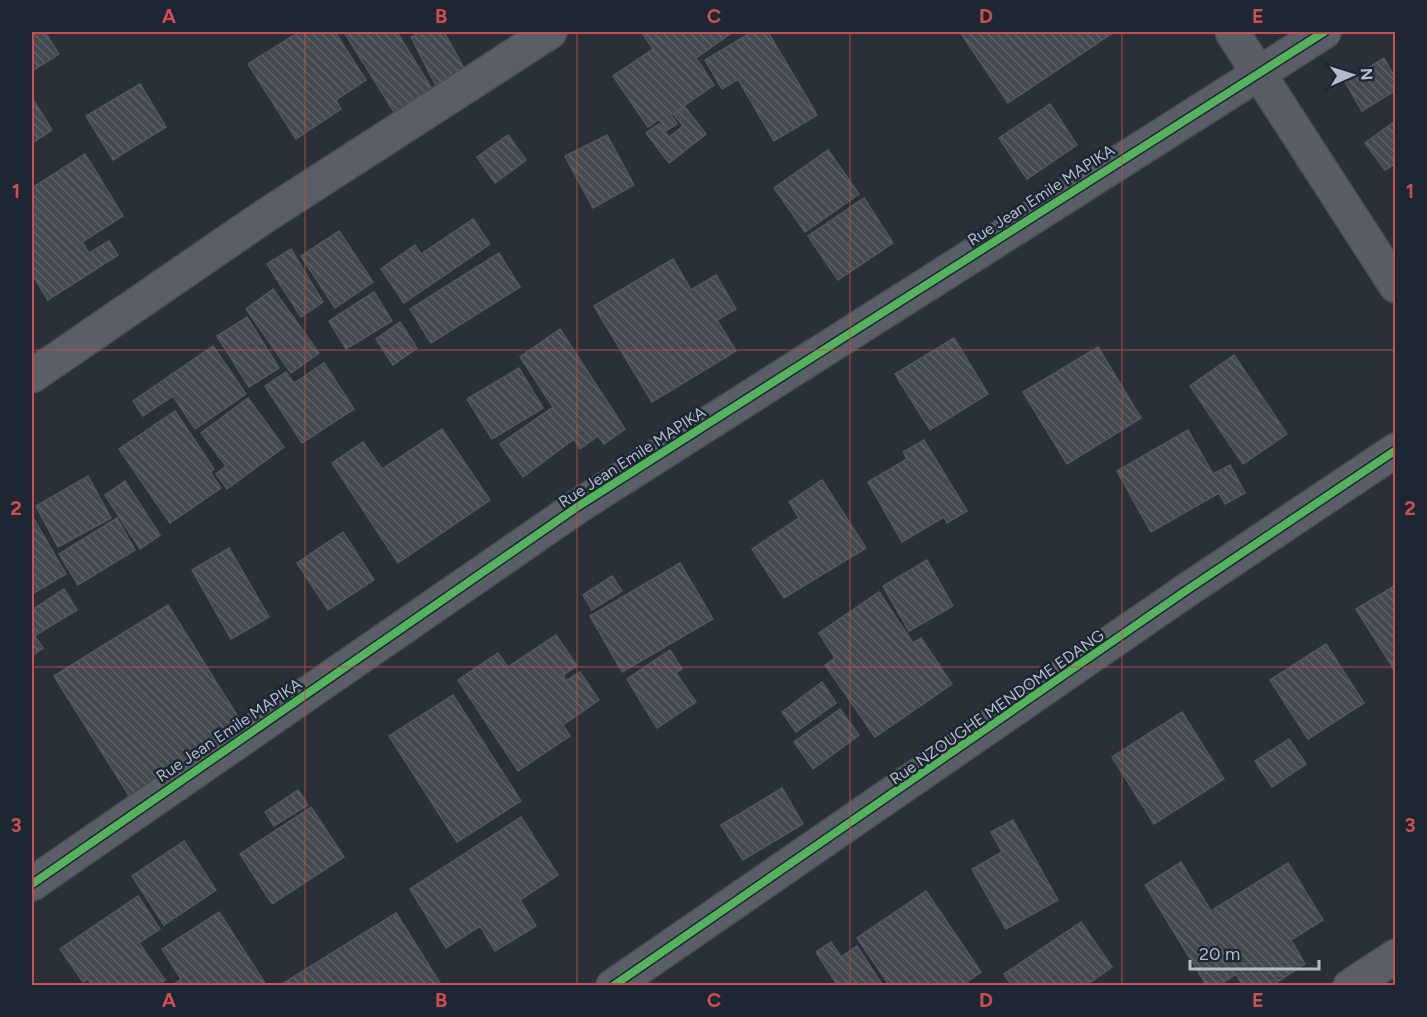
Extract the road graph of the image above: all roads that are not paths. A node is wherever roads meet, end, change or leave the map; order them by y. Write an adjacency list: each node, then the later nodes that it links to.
1 (550, 32): 6 (street)
2 (1232, 32): 4 (main road)
3 (1324, 32): 4 (street, Rue Jean Emile MAPIKA)
4 (1259, 72): 5 (main road); 8 (street, Rue Jean Emile MAPIKA)
5 (1395, 286)
6 (32, 376)
7 (1395, 450): 10 (street, Rue NZOUGHE MENDOME EDANG)
8 (32, 884)
9 (1395, 956): 11 (street)
10 (613, 986)
11 (1350, 986)

